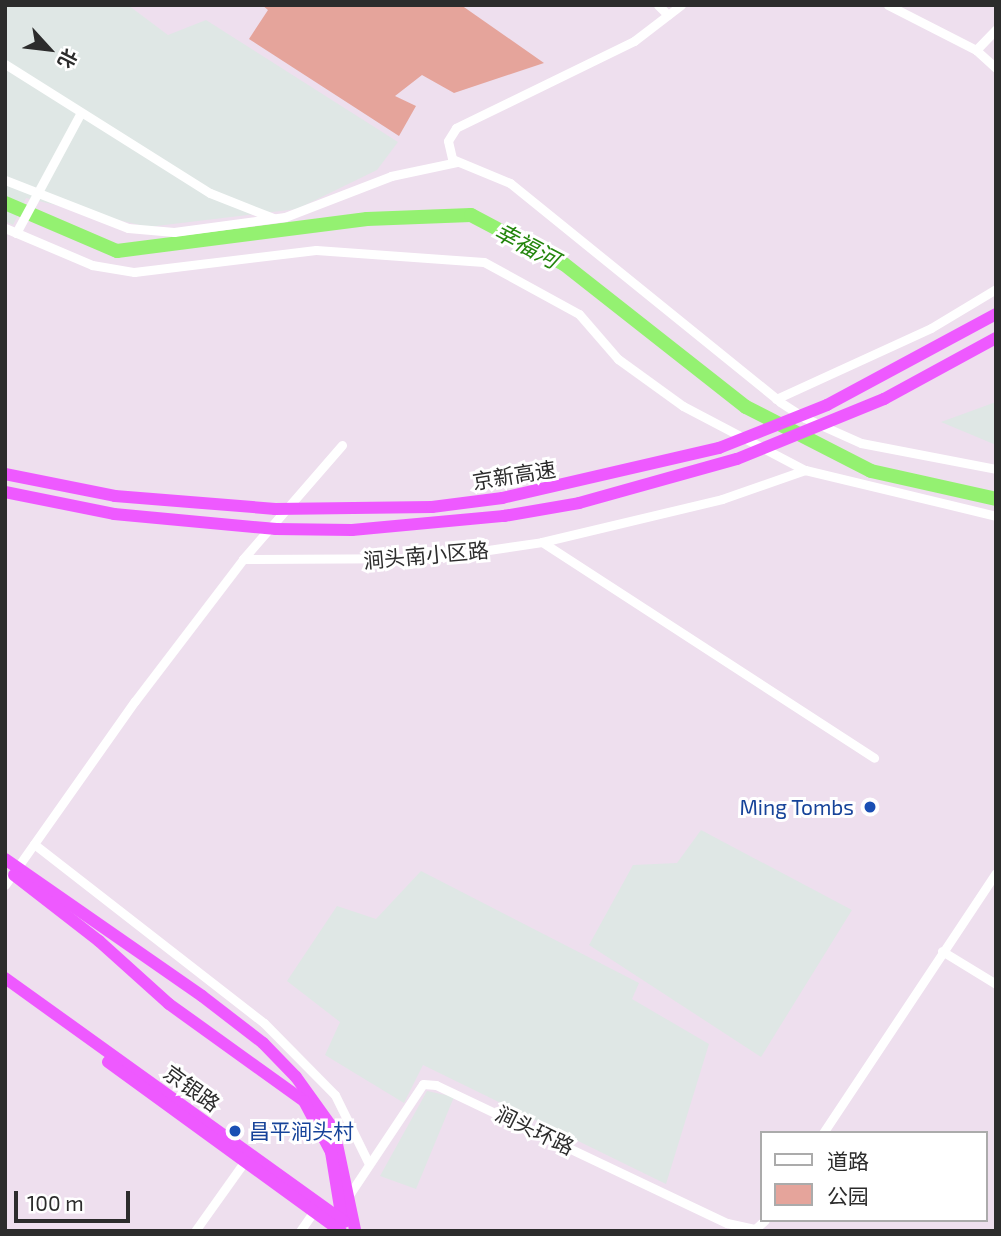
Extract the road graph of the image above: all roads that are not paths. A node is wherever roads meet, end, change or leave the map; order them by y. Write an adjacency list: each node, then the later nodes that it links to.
1 (658, 5): 4 (street)
2 (681, 5): 4 (street)
3 (888, 5): 6 (street)
4 (668, 15): 10 (street)
5 (996, 29): 6 (street)
6 (976, 50): 8 (street)
7 (5, 64): 9 (street)
8 (996, 68)
9 (80, 114): 12 (street); 13 (street)
10 (457, 162): 13 (street); 19 (street)
11 (5, 180): 12 (street)
12 (35, 200): 13 (street); 15 (street)
13 (276, 219)
14 (5, 228): 15 (street)
15 (16, 233): 21 (street)
16 (996, 289): 19 (street)
17 (996, 314): 23 (highway, 京新高速)
18 (996, 338): 24 (highway, 京新高速)
19 (776, 399): 22 (street)
20 (342, 445): 27 (street)
21 (805, 470): 25 (street); 26 (street, 涧头南小区路)
22 (996, 470)
23 (5, 474)
24 (5, 492)
25 (996, 516)
26 (542, 541): 27 (street, 涧头南小区路); 28 (street)
27 (243, 559): 29 (street)
28 (874, 758)
29 (34, 844): 34 (street); 41 (street)
30 (5, 858): 33 (highway)
31 (5, 869): 33 (highway)
32 (996, 873): 35 (street)
33 (25, 879): 42 (highway); 45 (highway)
34 (5, 886)
35 (942, 951): 37 (street); 39 (street)
36 (5, 978): 45 (highway, 京银路)
37 (996, 984)
38 (5, 988): 40 (highway, 京银路)
39 (824, 1131)
40 (245, 1161): 43 (highway, 京银路); 47 (street)
41 (369, 1164): 42 (street, 涧头环路); 44 (street, 涧头环路)
42 (349, 1195): 46 (highway)
43 (314, 1211): 45 (highway, 京银路); 48 (street)
44 (763, 1222)
45 (341, 1225): 46 (highway, 京银路)
46 (355, 1230)
47 (195, 1231)
48 (300, 1231)

